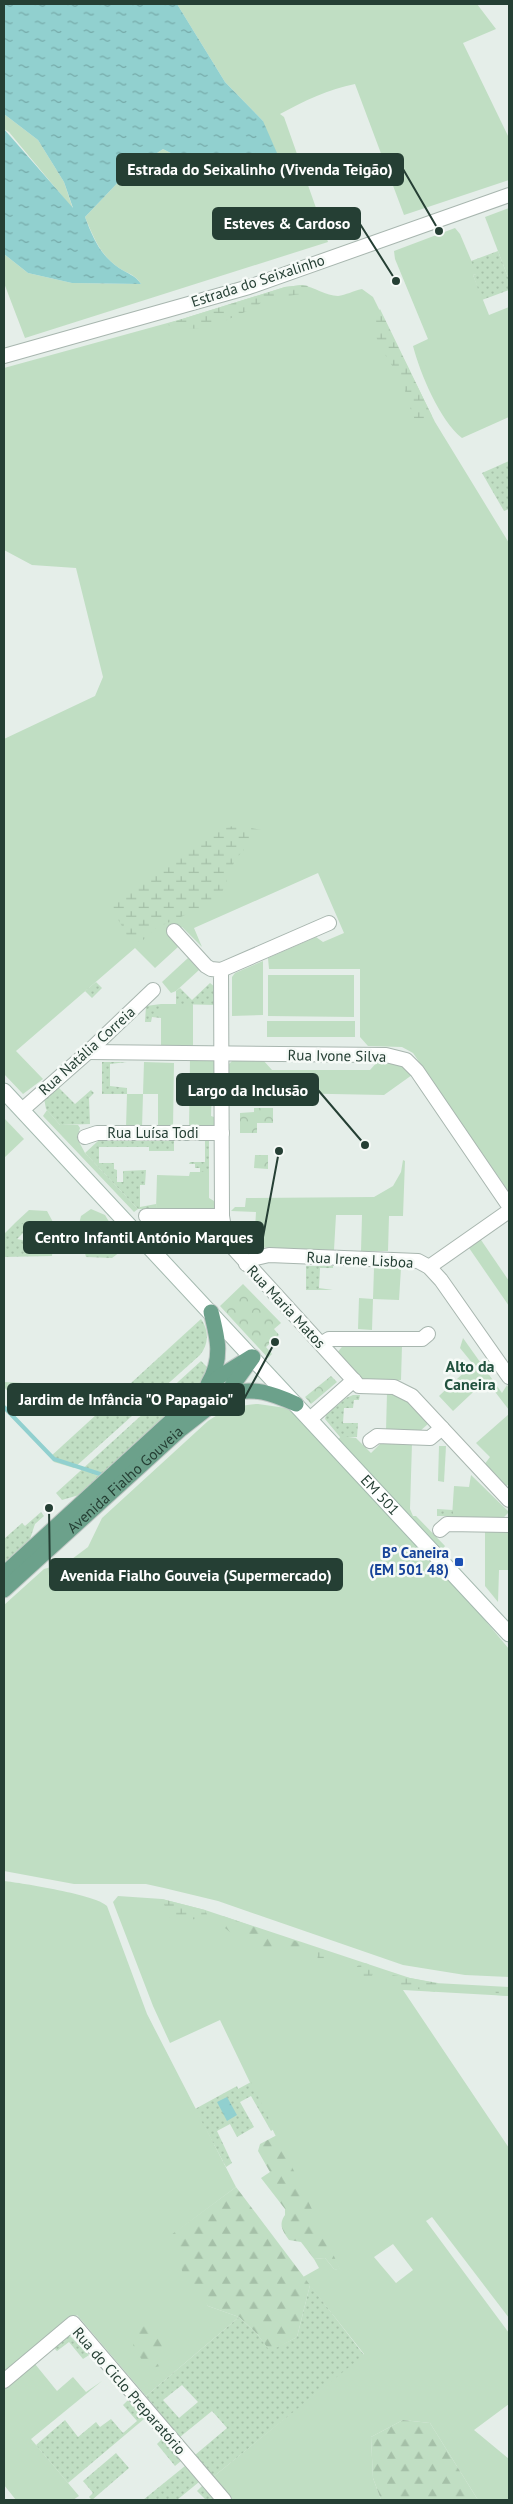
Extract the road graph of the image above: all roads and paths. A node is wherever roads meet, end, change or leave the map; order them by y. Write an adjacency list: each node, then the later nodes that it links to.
1 (509, 195): 2 (street, Estrada do Seixalinho)
2 (4, 356)
3 (329, 923): 5 (street)
4 (174, 930): 5 (street)
5 (222, 970): 8 (street, Rua Maria Matos)
6 (152, 990): 7 (street, Rua Natália Correia)
7 (88, 1052): 8 (street, Rua Ivone Silva); 10 (street, Rua Natália Correia)
8 (223, 1055): 11 (street, Rua Maria Matos); 13 (street, Rua Ivone Silva)
9 (4, 1091): 10 (main road, EM 501)
10 (22, 1110): 19 (main road, EM 501)
11 (222, 1134): 12 (street, Rua Luísa Todi); 16 (street, Rua Maria Matos)
12 (86, 1137)
13 (509, 1206)
14 (509, 1211): 18 (street)
15 (146, 1216): 16 (street)
16 (222, 1216): 17 (street, Rua Maria Matos)
17 (246, 1264): 18 (street, Rua Irene Lisboa); 21 (street, Rua Maria Matos)
18 (429, 1267): 23 (street, Rua Irene Lisboa)
19 (211, 1312): 22 (main road, EM 501); 26 (main road)
20 (428, 1334): 21 (street)
21 (321, 1344): 24 (street, Rua Maria Matos)
22 (253, 1357): 25 (main road); 26 (main road, Avenida Fialho Gouveia); 27 (main road, EM 501 / EM 501)
23 (509, 1377)
24 (354, 1380): 28 (street); 29 (street)
25 (228, 1393): 27 (main road); 35 (main road, Avenida Fialho Gouveia)
26 (202, 1394): 34 (main road, Avenida Fialho Gouveia)
27 (296, 1404): 28 (main road, EM 501 / EM 501)
28 (310, 1419): 36 (main road, EM 501 / EM 501)
29 (442, 1428): 30 (street); 31 (street)
30 (370, 1441)
31 (509, 1500)
32 (509, 1525): 33 (street)
33 (440, 1530)
34 (4, 1574)
35 (4, 1590)
36 (509, 1634)
37 (4, 2381): 38 (street, Rua do Ciclo Preparatório)
38 (224, 2500)

